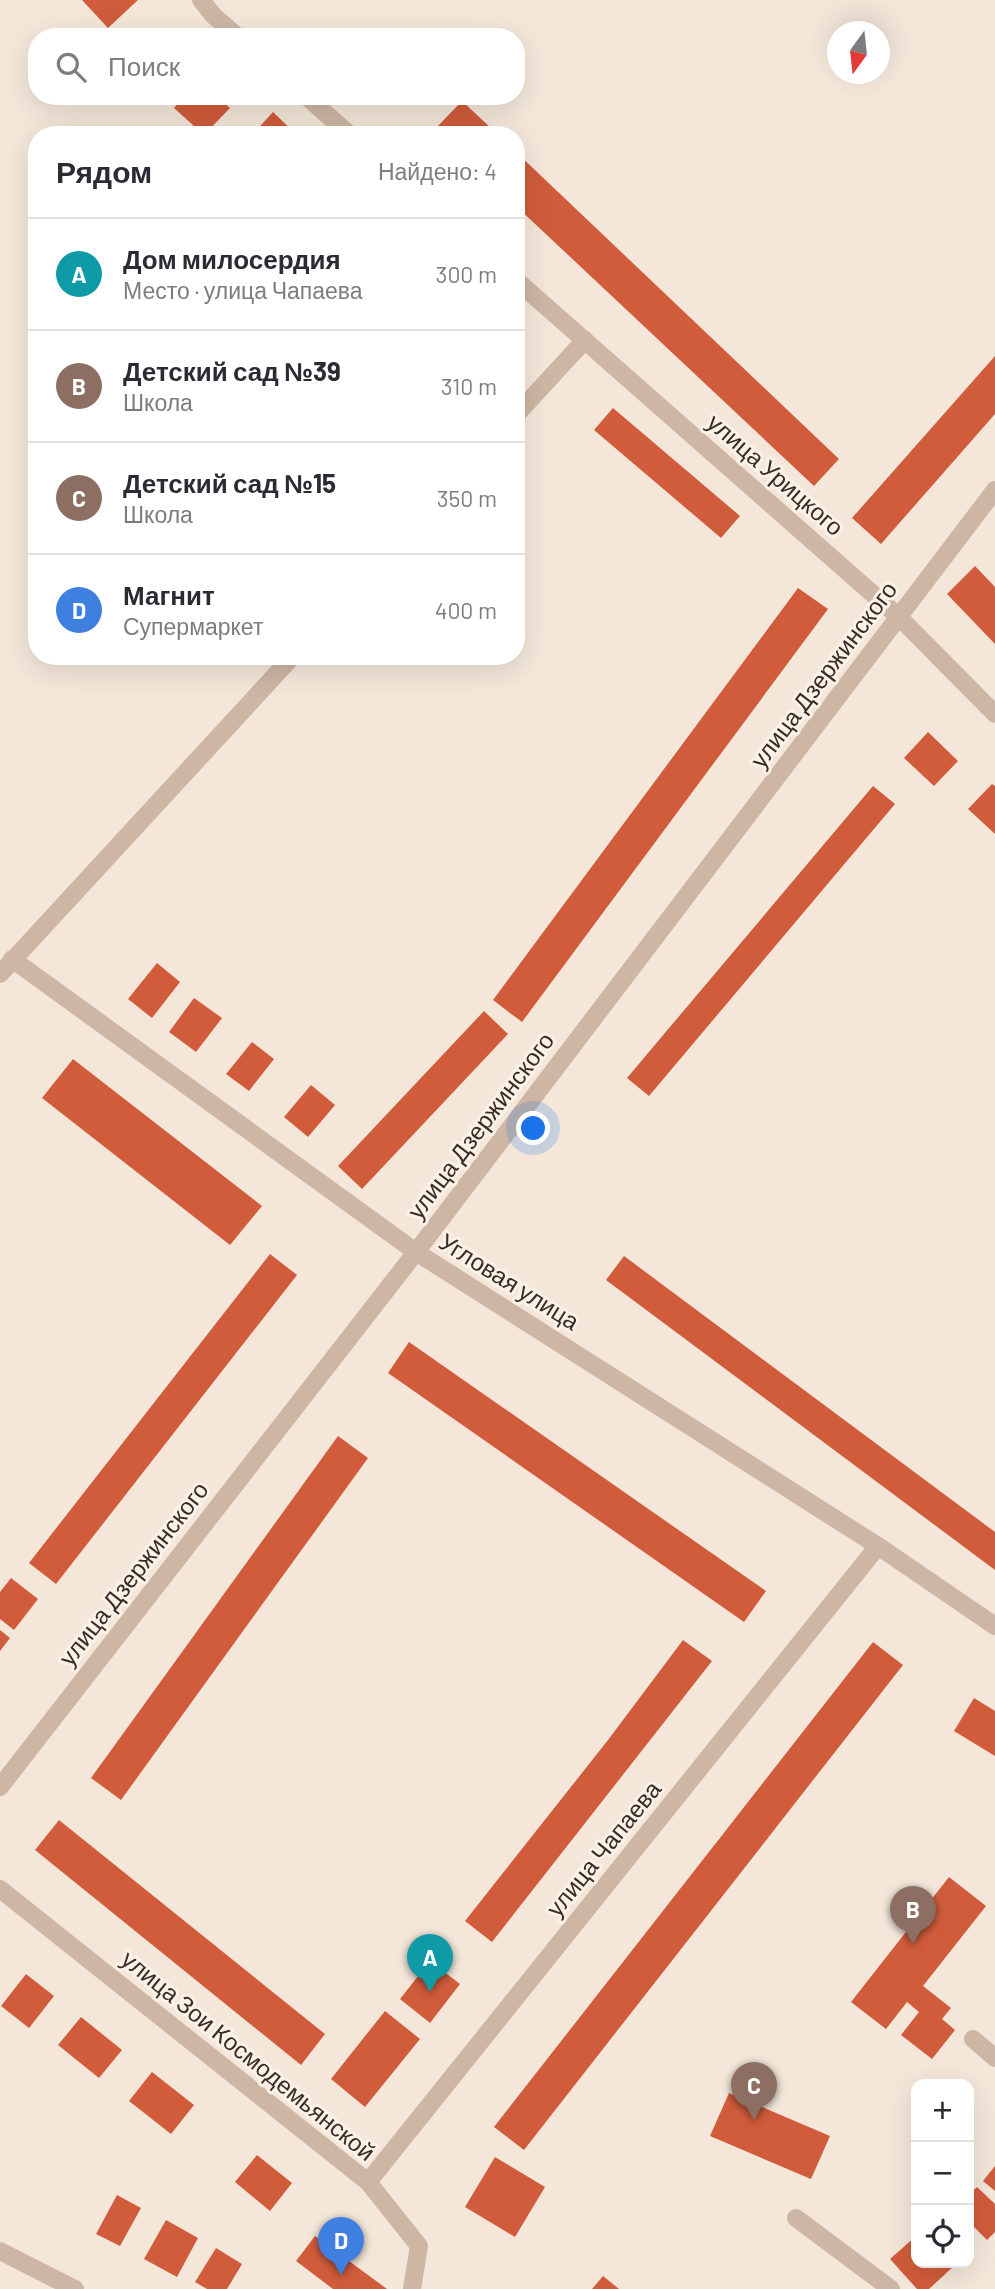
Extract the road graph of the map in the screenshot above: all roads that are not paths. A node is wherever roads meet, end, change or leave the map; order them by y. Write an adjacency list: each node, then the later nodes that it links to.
1 (201, 0): 2 (street)
2 (228, 28)
3 (316, 105): 4 (street)
4 (340, 126)
5 (525, 288): 6 (street, улица Урицкого)
6 (585, 340): 7 (street); 9 (street, улица Урицкого)
7 (525, 405)
8 (995, 490): 9 (street, улица Дзержинского)
9 (899, 617): 11 (street, улица Урицкого); 14 (street, улица Дзержинского)
10 (285, 665): 12 (street)
11 (995, 714)
12 (12, 959): 13 (street); 14 (street, Угловая улица)
13 (0, 974)
14 (416, 1252): 15 (street, Угловая улица); 17 (street, улица Дзержинского)
15 (878, 1546): 16 (street, Угловая улица); 21 (street, улица Чапаева)
16 (995, 1626)
17 (0, 1787)
18 (0, 1889): 21 (street, улица Зои Космодемьянской)
19 (973, 2039): 20 (street)
20 (995, 2058)
21 (368, 2182): 25 (street, улица Зои Космодемьянской)
22 (796, 2218): 26 (street)
23 (0, 2251): 24 (street)
24 (75, 2289)
25 (412, 2289)
26 (891, 2289)

